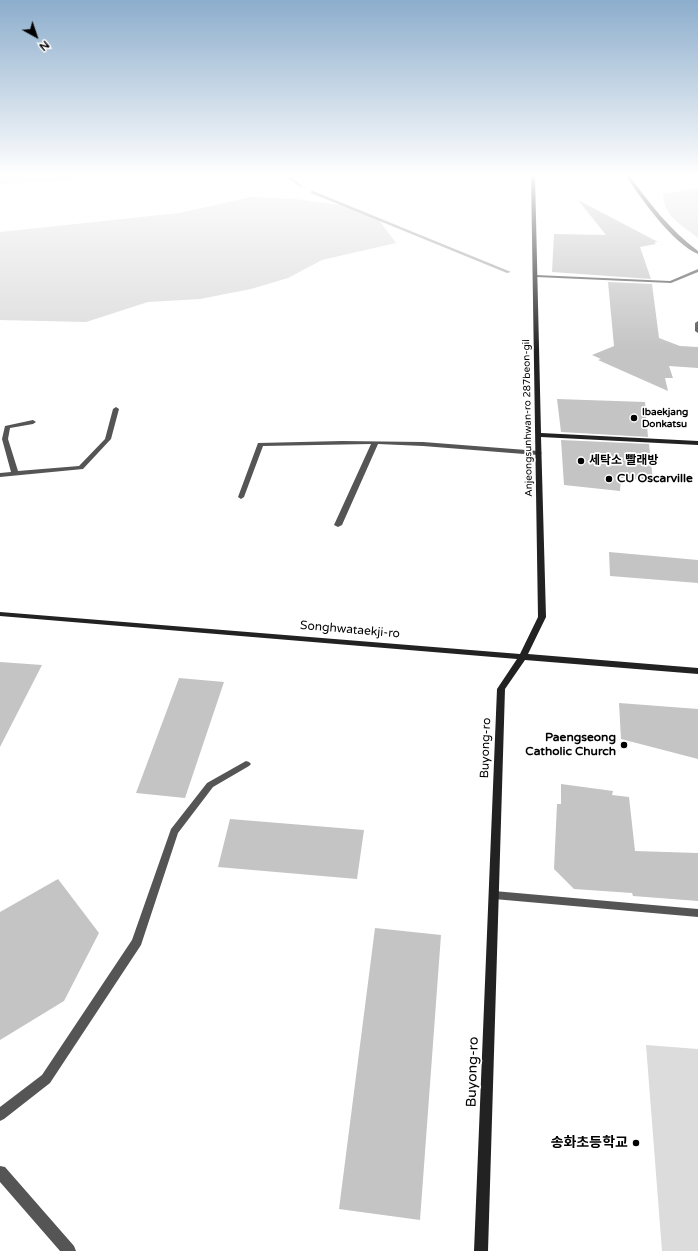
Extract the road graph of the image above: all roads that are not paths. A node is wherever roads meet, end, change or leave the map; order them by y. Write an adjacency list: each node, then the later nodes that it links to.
1 (534, 233): 5 (street, Anjeongsunhwan-ro 287beon-gil)
2 (673, 233): 3 (street)
3 (698, 253)
4 (698, 270): 5 (street)
5 (536, 276): 10 (street, Anjeongsunhwan-ro 287beon-gil)
6 (698, 323): 7 (street)
7 (698, 331)
8 (116, 409): 14 (street)
9 (33, 422): 14 (street)
10 (538, 435): 12 (street); 13 (street, Anjeongsunhwan-ro 287beon-gil)
11 (375, 443): 13 (street); 16 (street); 17 (street)
12 (698, 443)
13 (539, 453): 19 (street, Anjeongsunhwan-ro 287beon-gil)
14 (15, 474): 15 (street)
15 (0, 475)
16 (241, 497)
17 (338, 525)
18 (0, 614): 19 (street, Songhwataekji-ro)
19 (523, 657): 20 (street, Songhwataekji-ro); 22 (street, Buyong-ro)
20 (698, 671)
21 (246, 764): 24 (street)
22 (494, 895): 23 (street); 27 (street, Buyong-ro)
23 (698, 913)
24 (0, 1115)
25 (0, 1172): 26 (street)
26 (69, 1251)
27 (481, 1251)

